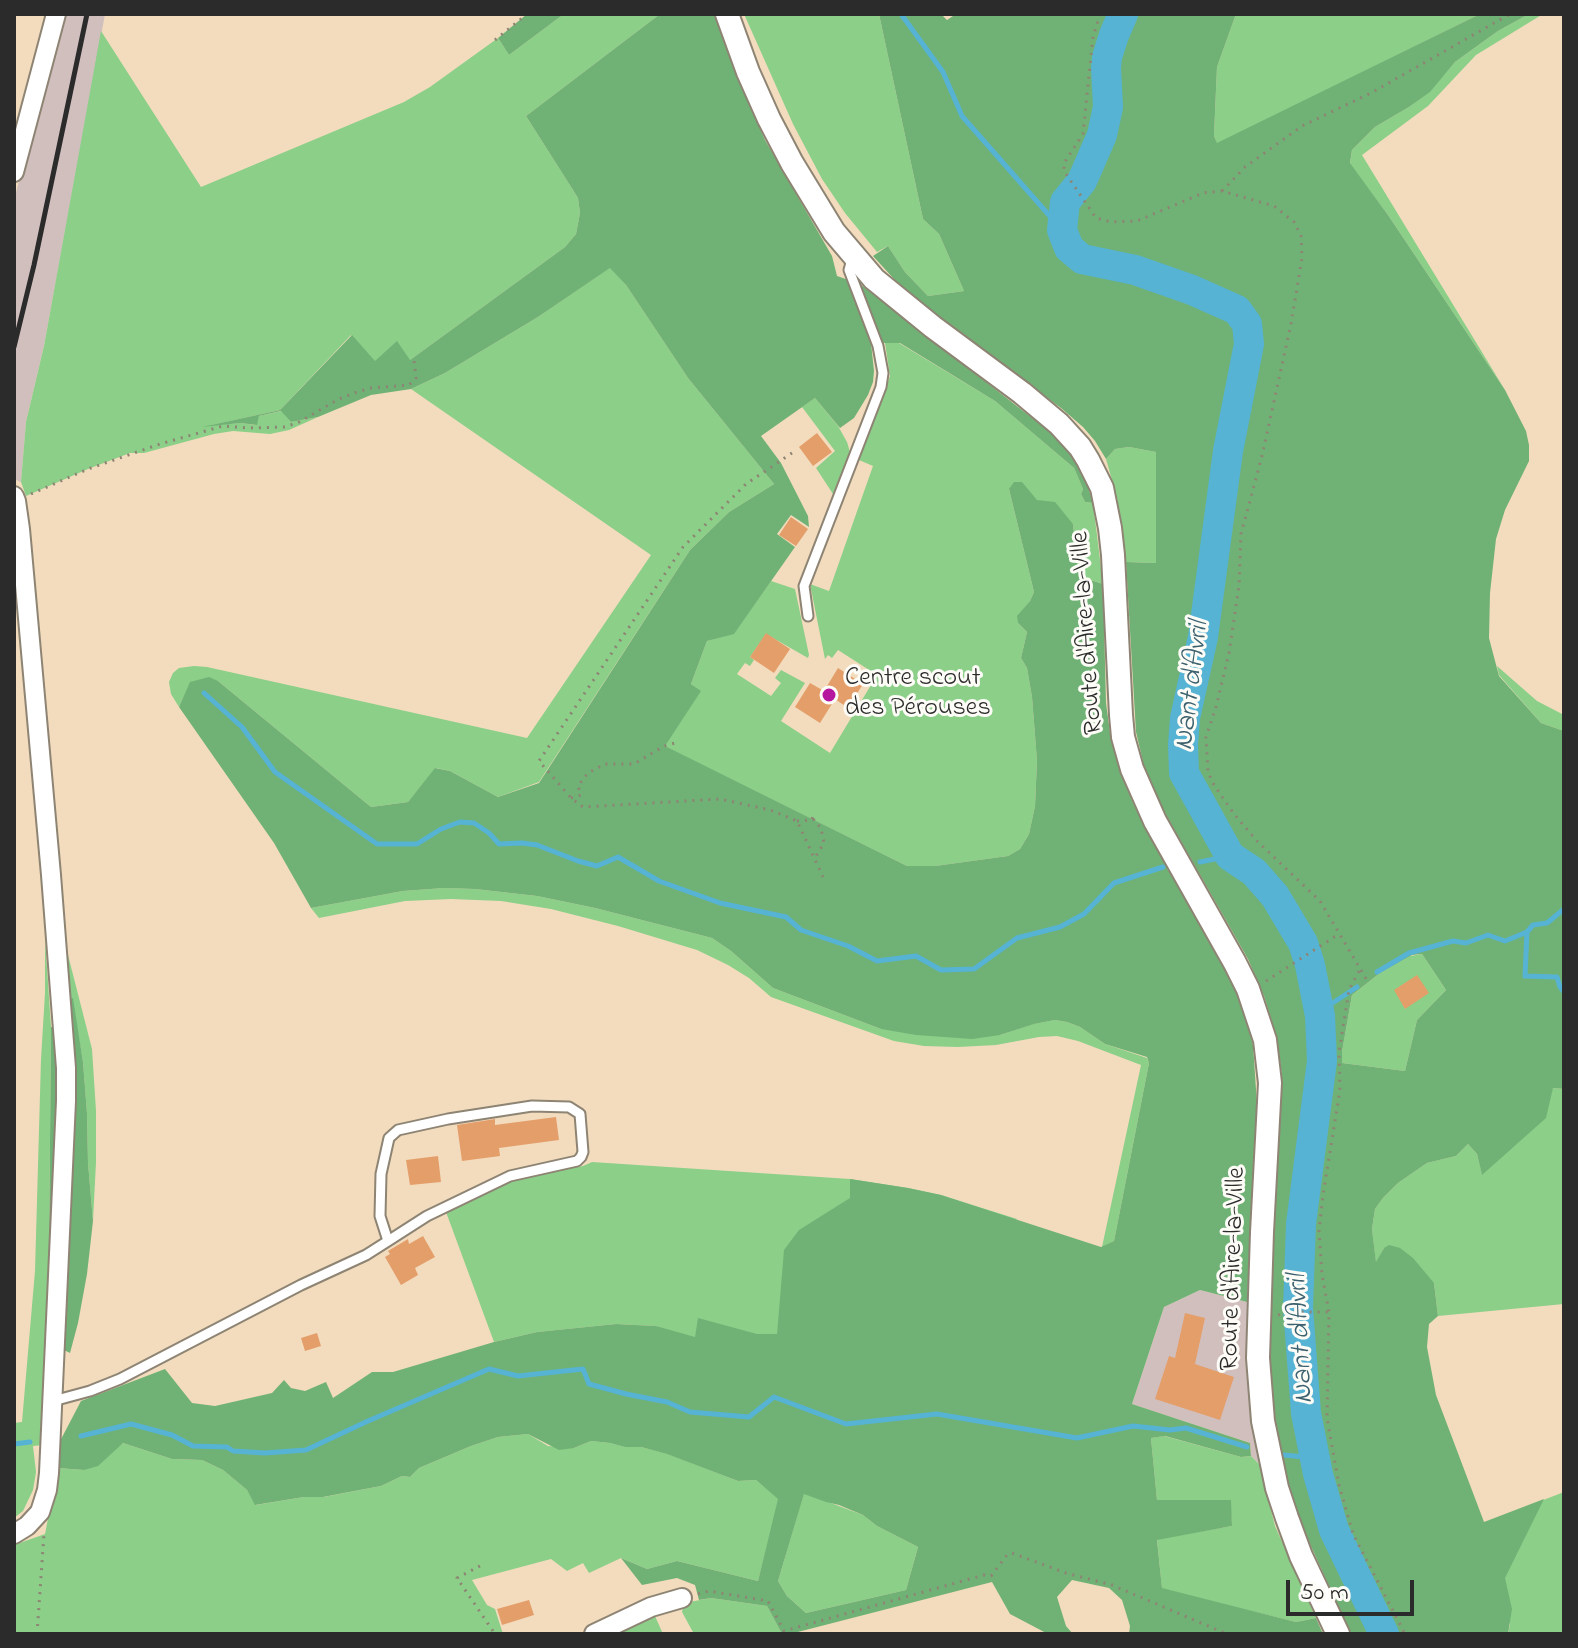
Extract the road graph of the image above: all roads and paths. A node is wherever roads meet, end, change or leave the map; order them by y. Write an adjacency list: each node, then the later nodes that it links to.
1 (56, 14): 7 (street)
2 (527, 14): 6 (path)
3 (727, 14): 9 (street, Route d'Aire-la-Ville)
4 (1100, 14): 8 (path)
5 (1510, 14): 8 (path)
6 (495, 40)
7 (14, 172)
8 (1222, 191): 19 (path)
9 (853, 256): 13 (lane); 35 (street, Route d'Aire-la-Ville)
10 (414, 360): 12 (path)
11 (792, 453): 15 (path)
12 (15, 498): 26 (street)
13 (808, 616)
14 (679, 742): 15 (path)
15 (571, 798): 16 (path)
16 (797, 821): 17 (path); 17 (path)
17 (814, 858): 18 (path)
18 (823, 877)
19 (1339, 934): 20 (path); 21 (path)
20 (1360, 970): 22 (path); 25 (path)
21 (1270, 979)
22 (1368, 982)
23 (388, 1241): 23 (lane); 26 (lane)
24 (1289, 1312): 25 (path)
25 (1329, 1312): 36 (path)
26 (53, 1401): 28 (street)
27 (44, 1533): 31 (path)
28 (14, 1534)
29 (480, 1566): 32 (path)
30 (682, 1598): 33 (street); 34 (path)
31 (37, 1634)
32 (495, 1634)
33 (594, 1634)
34 (1227, 1634)
35 (1338, 1634)
36 (1405, 1634)

